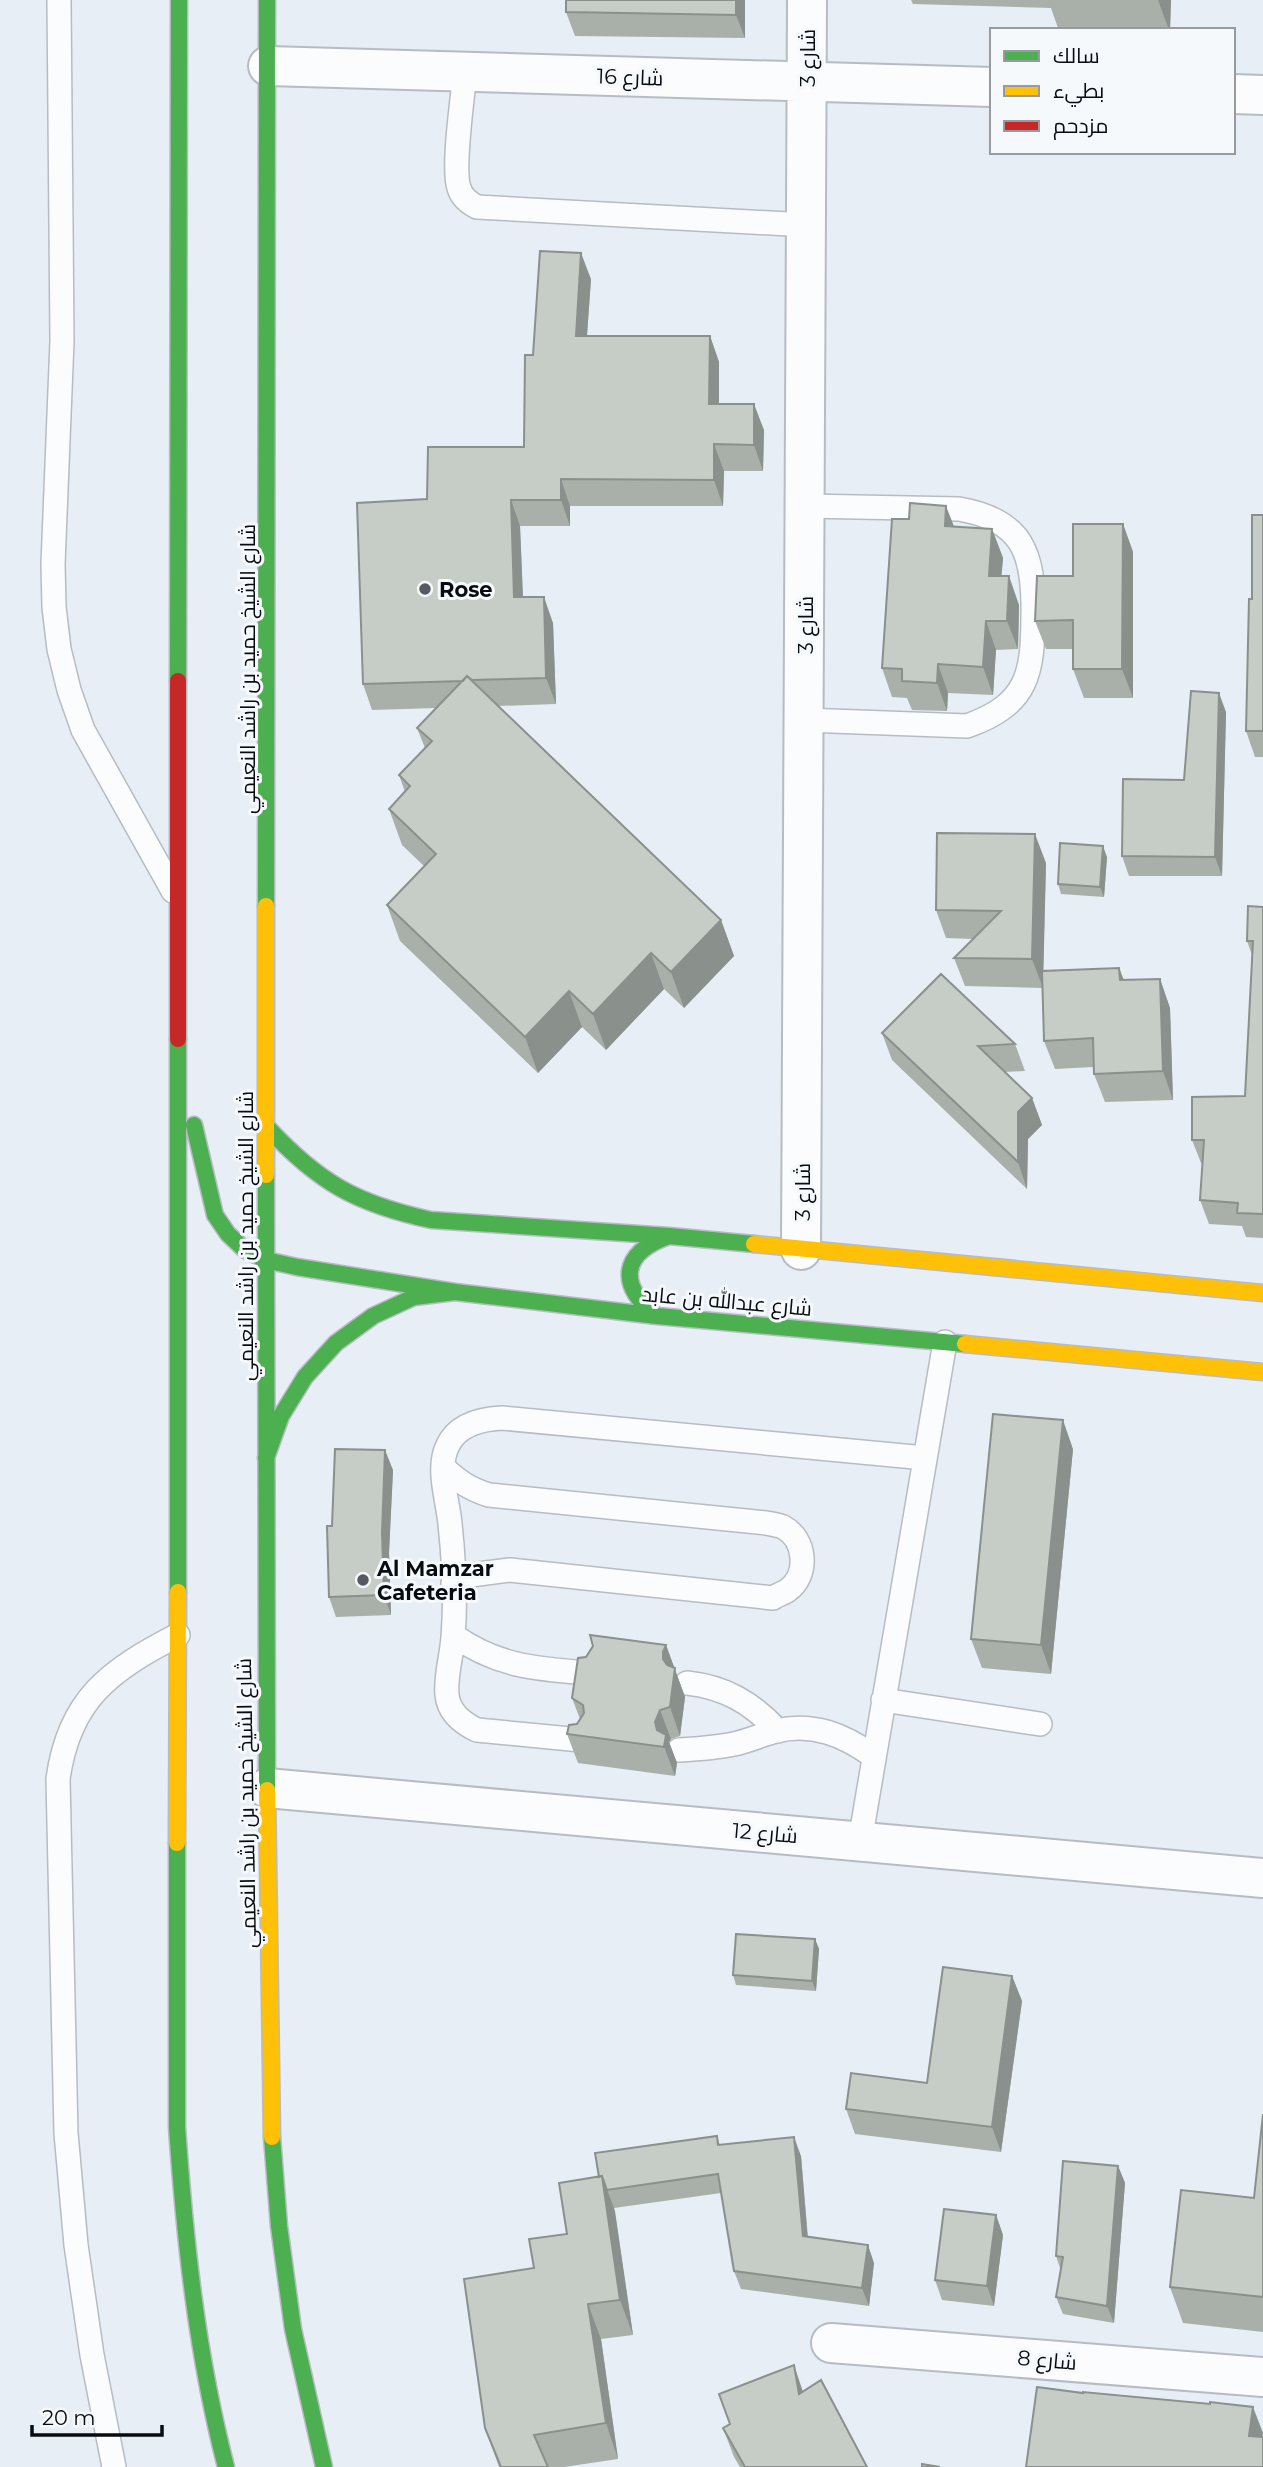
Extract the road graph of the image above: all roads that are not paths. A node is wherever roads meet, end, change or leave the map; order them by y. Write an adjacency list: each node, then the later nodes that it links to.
1 (59, 0): 14 (lane)
2 (179, 0): 14 (main road)
3 (267, 0): 5 (main road, شارع الشيخ حميد بن راشد النعيمي)
4 (807, 0): 7 (street, شارع 3)
5 (268, 66): 6 (street, شارع 16); 16 (main road, شارع الشيخ حميد بن راشد النعيمي)
6 (465, 72): 7 (street, شارع 16); 11 (lane)
7 (807, 82): 8 (street, شارع 16); 11 (street, شارع 3)
8 (990, 87)
9 (1235, 94): 10 (street)
10 (1263, 94)
11 (807, 225): 12 (street, شارع 3)
12 (806, 506): 13 (street, شارع 3); 13 (lane)
13 (804, 720): 18 (street, شارع 3)
14 (178, 900): 15 (main road)
15 (178, 1073): 19 (main road); 29 (main road)
16 (267, 1127): 17 (main road); 19 (main road, شارع الشيخ حميد بن راشد النعيمي)
17 (669, 1236): 18 (main road); 22 (main road)
18 (802, 1250): 21 (main road)
19 (266, 1260): 20 (main road); 25 (main road, شارع الشيخ حميد بن راشد النعيمي)
20 (455, 1292): 22 (main road, شارع عبدالله بن عابد); 25 (main road, شارع عبدالله بن عابد)
21 (1263, 1293)
22 (657, 1316): 23 (main road, شارع عبدالله بن عابد)
23 (945, 1342): 24 (main road, شارع عبدالله بن عابد); 26 (lane)
24 (1263, 1372)
25 (266, 1458): 39 (main road, شارع الشيخ حميد بن راشد النعيمي)
26 (925, 1458): 27 (lane); 33 (lane)
27 (443, 1467): 28 (lane); 28 (lane)
28 (453, 1583): 30 (lane)
29 (178, 1635): 44 (lane); 45 (main road)
30 (453, 1635): 31 (lane); 36 (lane)
31 (590, 1673)
32 (687, 1683): 35 (lane)
33 (883, 1700): 34 (lane); 38 (lane)
34 (1040, 1724)
35 (778, 1731): 37 (lane); 38 (lane)
36 (581, 1740)
37 (678, 1750)
38 (873, 1756): 40 (lane)
39 (267, 1788): 40 (street, شارع 12); 46 (main road, شارع الشيخ حميد بن راشد النعيمي)
40 (860, 1841): 41 (street, شارع 12)
41 (1263, 1878)
42 (831, 2343): 43 (street, شارع 8)
43 (1263, 2377)
44 (114, 2467)
45 (226, 2467)
46 (324, 2467)

